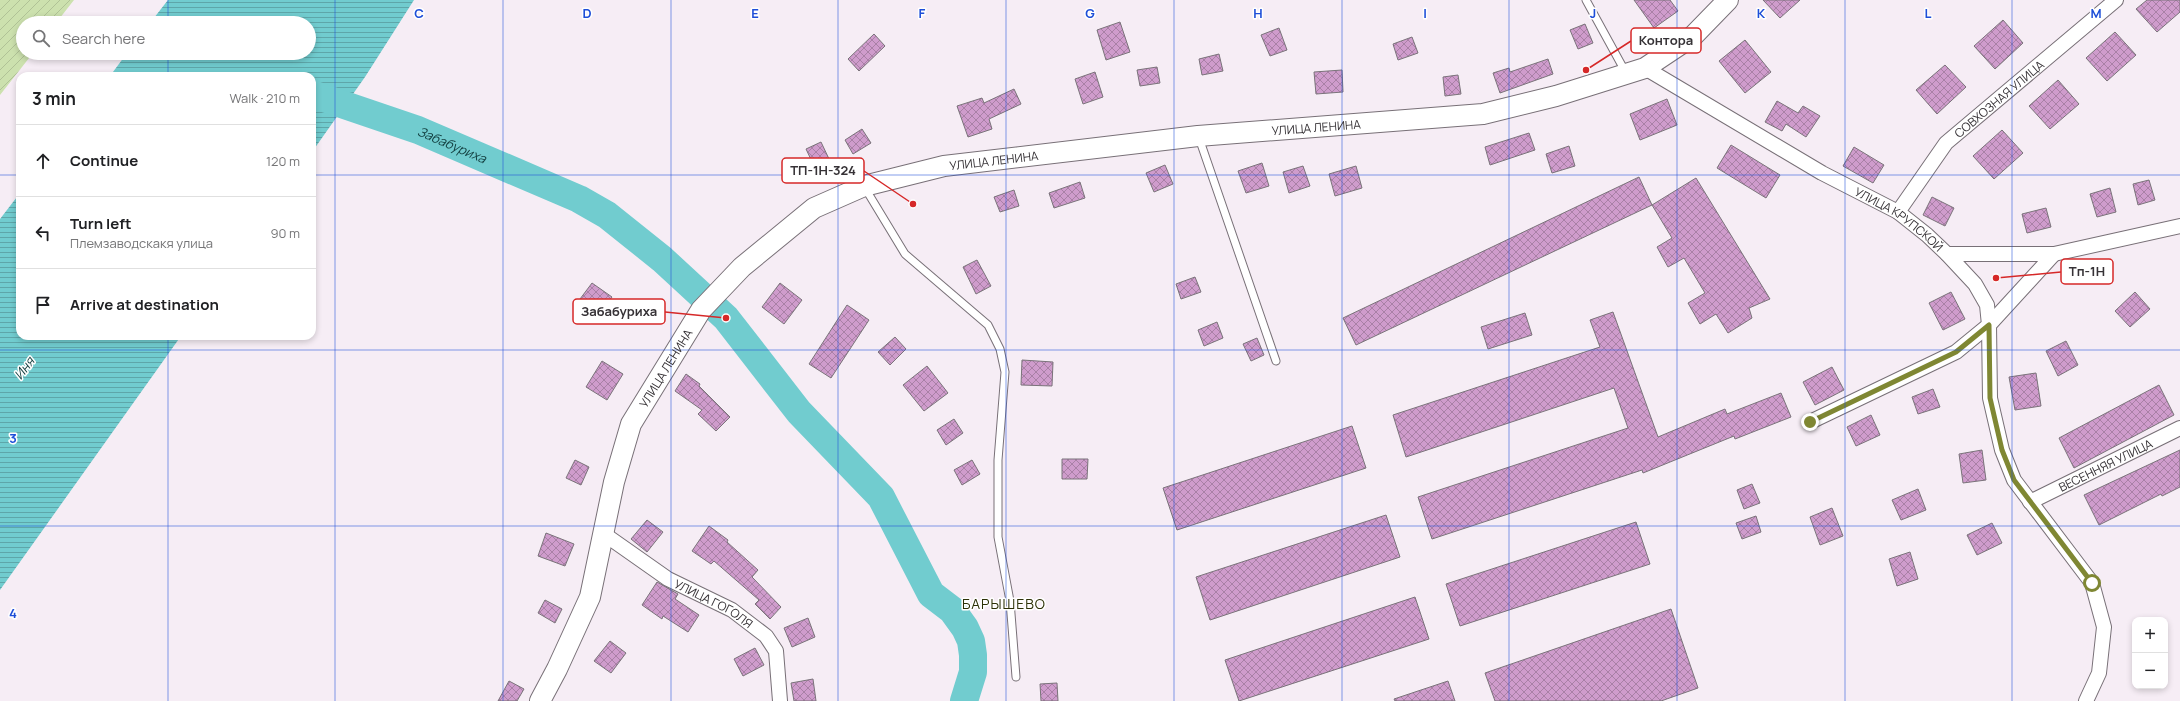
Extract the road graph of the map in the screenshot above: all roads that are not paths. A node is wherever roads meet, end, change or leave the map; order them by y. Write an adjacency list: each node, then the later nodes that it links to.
1 (1586, 0): 5 (lane)
2 (1728, 0): 4 (main road, УЛИЦА ЛЕНИНА)
3 (2116, 0): 8 (street, СОВХОЗНАЯ УЛИЦА)
4 (1645, 68): 5 (main road, УЛИЦА ЛЕНИНА); 8 (street, УЛИЦА КРУПСКОЙ)
5 (1626, 74): 6 (main road, УЛИЦА ЛЕНИНА)
6 (1198, 136): 7 (main road, УЛИЦА ЛЕНИНА); 13 (lane)
7 (864, 186): 17 (main road, УЛИЦА ЛЕНИНА); 18 (lane)
8 (1898, 212): 10 (street, УЛИЦА КРУПСКОЙ)
9 (2180, 226): 11 (street, УЛИЦА КРУПСКОЙ)
10 (1947, 254): 11 (street, УЛИЦА КРУПСКОЙ); 12 (street)
11 (2054, 254): 12 (street)
12 (1989, 325): 14 (street); 16 (street)
13 (1276, 361)
14 (1810, 422)
15 (2180, 428): 16 (street, ВЕСЕННЯЯ УЛИЦА)
16 (2030, 502): 21 (street)
17 (604, 534): 19 (main road, УЛИЦА ЛЕНИНА); 20 (street, УЛИЦА ГОГОЛЯ)
18 (1016, 677)
19 (540, 701)
20 (780, 701)
21 (2086, 701)

